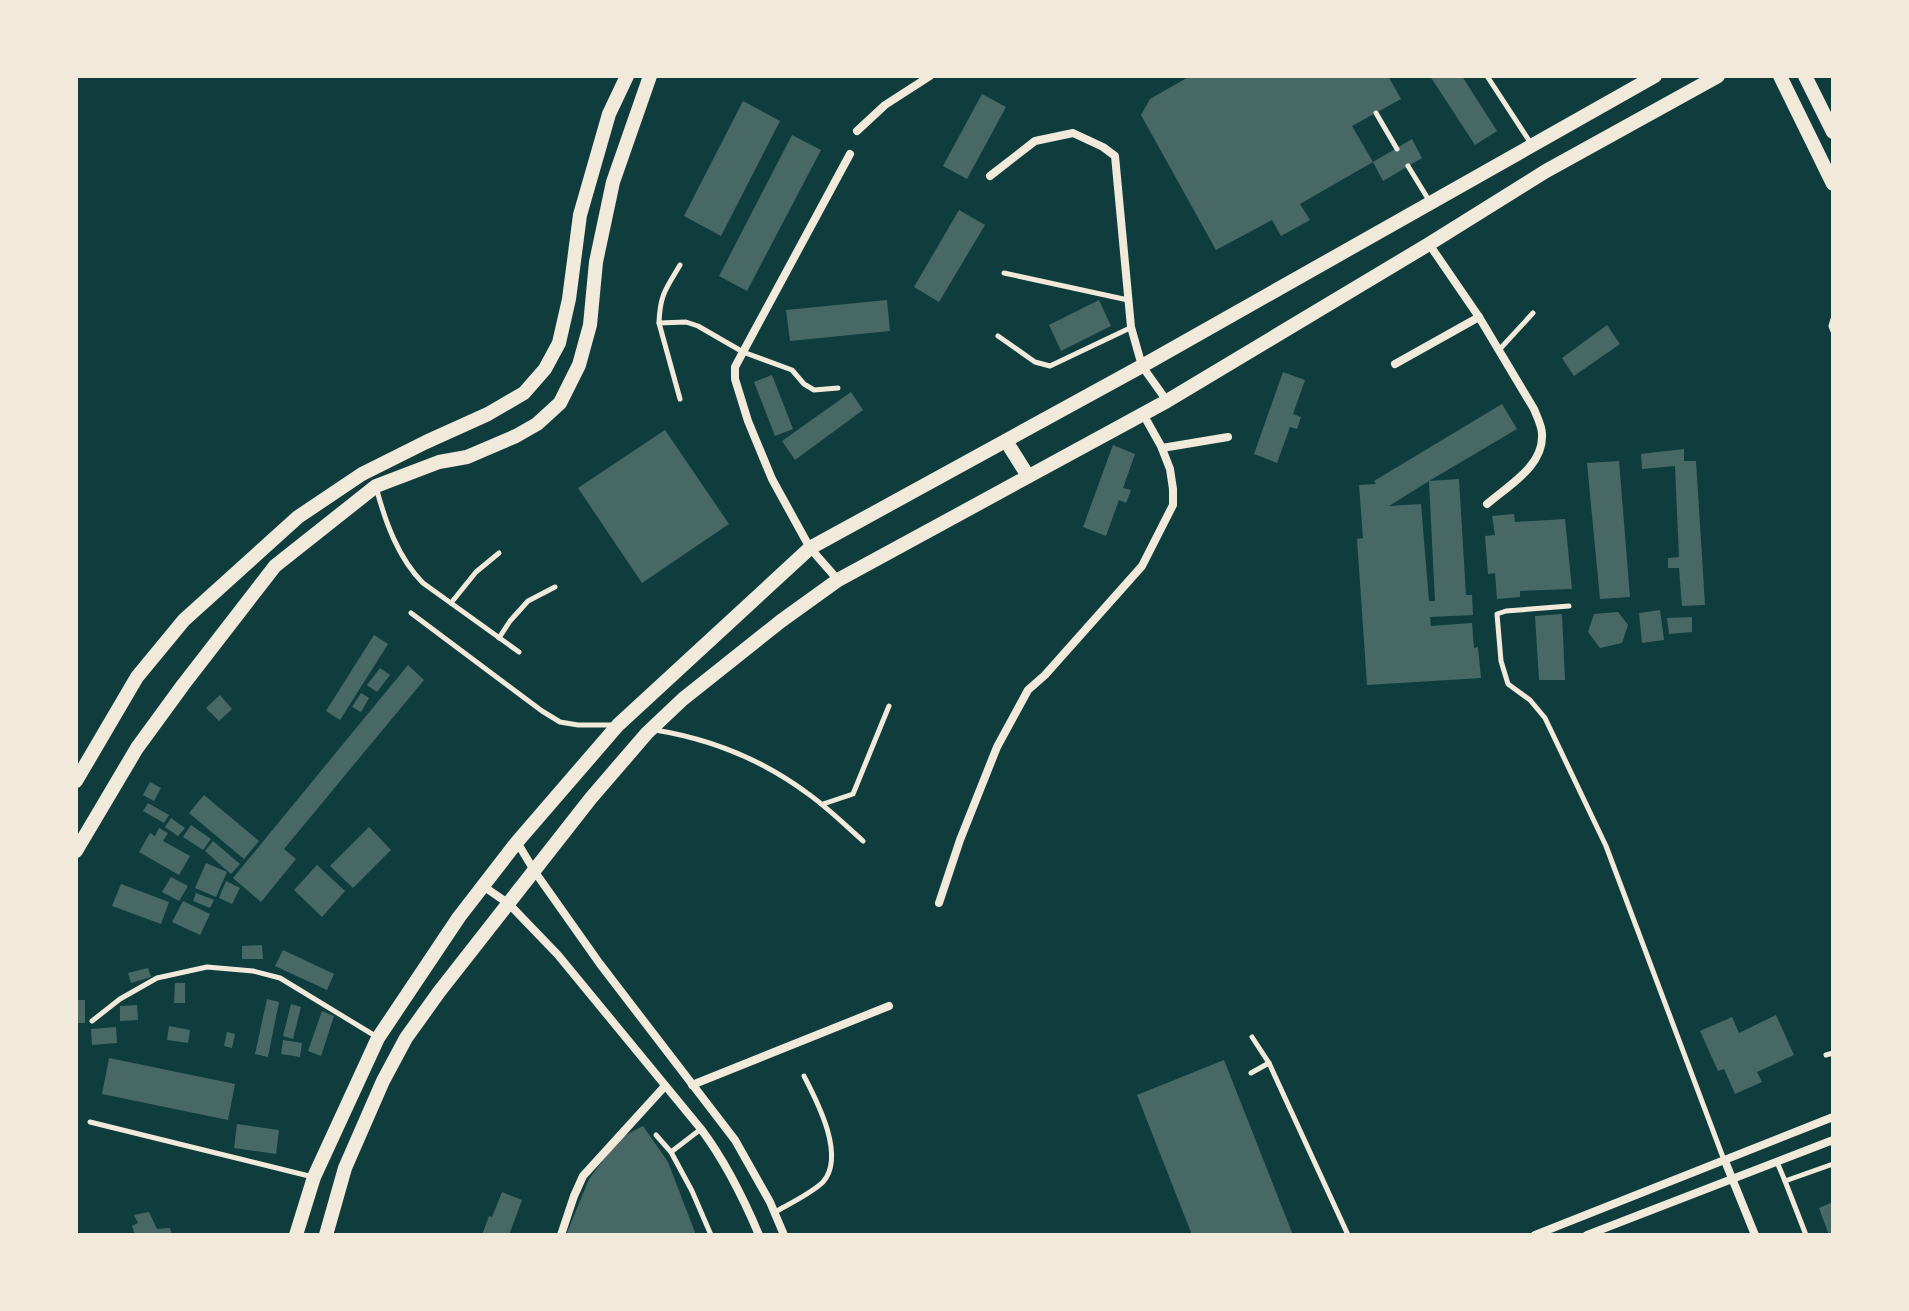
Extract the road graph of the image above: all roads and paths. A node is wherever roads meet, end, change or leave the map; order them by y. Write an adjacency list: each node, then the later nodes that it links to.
1 (627, 76): 56 (street)
2 (650, 76): 42 (street)
3 (930, 76): 10 (street)
4 (1487, 76): 12 (lane)
5 (1655, 76): 12 (street)
6 (1718, 76): 19 (street)
7 (1780, 76): 17 (street)
8 (1805, 76): 11 (street)
9 (1376, 113): 13 (lane)
10 (857, 131)
11 (1833, 132)
12 (1532, 145): 18 (street)
13 (1397, 149)
14 (850, 154): 31 (street)
15 (1408, 166): 18 (lane)
16 (990, 176): 22 (street)
17 (1833, 184)
18 (1430, 203): 33 (street)
19 (1429, 244): 24 (street); 36 (street)
20 (680, 265): 26 (lane)
21 (1004, 273): 22 (lane)
22 (1129, 300): 27 (street)
23 (1533, 313): 30 (lane)
24 (1479, 317): 30 (street); 32 (street)
25 (1833, 319): 28 (lane)
26 (659, 323): 31 (lane); 35 (lane)
27 (1131, 327): 29 (lane); 33 (street)
28 (1833, 331)
29 (998, 336)
30 (1499, 350): 43 (street)
31 (743, 352): 34 (lane); 44 (street)
32 (1395, 364)
33 (1142, 366): 36 (street); 39 (street)
34 (838, 388)
35 (680, 399)
36 (1167, 401): 37 (street)
37 (1143, 414): 40 (street); 41 (street)
38 (1228, 437): 40 (street)
39 (1006, 441): 41 (street); 44 (street)
40 (1162, 448): 63 (street)
41 (1028, 476): 46 (street)
42 (376, 486): 48 (lane); 60 (street)
43 (1487, 504)
44 (810, 548): 46 (street); 54 (street)
45 (499, 553): 48 (lane)
46 (838, 580): 55 (street)
47 (555, 587): 51 (lane)
48 (451, 603): 51 (lane)
49 (1569, 606): 80 (lane)
50 (411, 613): 54 (lane)
51 (499, 638): 52 (lane)
52 (519, 652)
53 (889, 706): 57 (lane)
54 (618, 725): 59 (street)
55 (647, 733): 57 (lane); 61 (street)
56 (76, 781)
57 (822, 805): 58 (lane)
58 (863, 841)
59 (517, 842): 61 (street); 62 (street)
60 (76, 851)
61 (535, 872): 64 (street); 72 (street)
62 (483, 886): 64 (street); 68 (street)
63 (939, 903)
64 (509, 904): 73 (street); 88 (street)
65 (889, 1006): 72 (street)
66 (92, 1021): 68 (lane)
67 (1252, 1037): 69 (lane)
68 (378, 1038): 83 (street)
69 (1269, 1063): 70 (lane); 93 (lane)
70 (1251, 1073)
71 (804, 1076): 86 (lane)
72 (692, 1085): 86 (street)
73 (665, 1086): 76 (street); 89 (street)
74 (1833, 1117): 80 (street)
75 (90, 1122): 83 (lane)
76 (701, 1129): 79 (lane); 91 (street)
77 (656, 1135): 79 (lane)
78 (1833, 1140): 81 (street)
79 (671, 1152): 90 (lane)
80 (1725, 1161): 84 (street); 94 (street)
81 (1777, 1161): 84 (street); 85 (lane)
82 (1833, 1164): 85 (lane)
83 (314, 1177): 87 (street)
84 (1732, 1178): 95 (street); 96 (street)
85 (1785, 1181): 97 (lane)
86 (774, 1213): 92 (street)
87 (296, 1235)
88 (326, 1235)
89 (561, 1235)
90 (711, 1235)
91 (759, 1235)
92 (784, 1235)
93 (1348, 1235)
94 (1535, 1235)
95 (1587, 1235)
96 (1755, 1235)
97 (1806, 1235)

